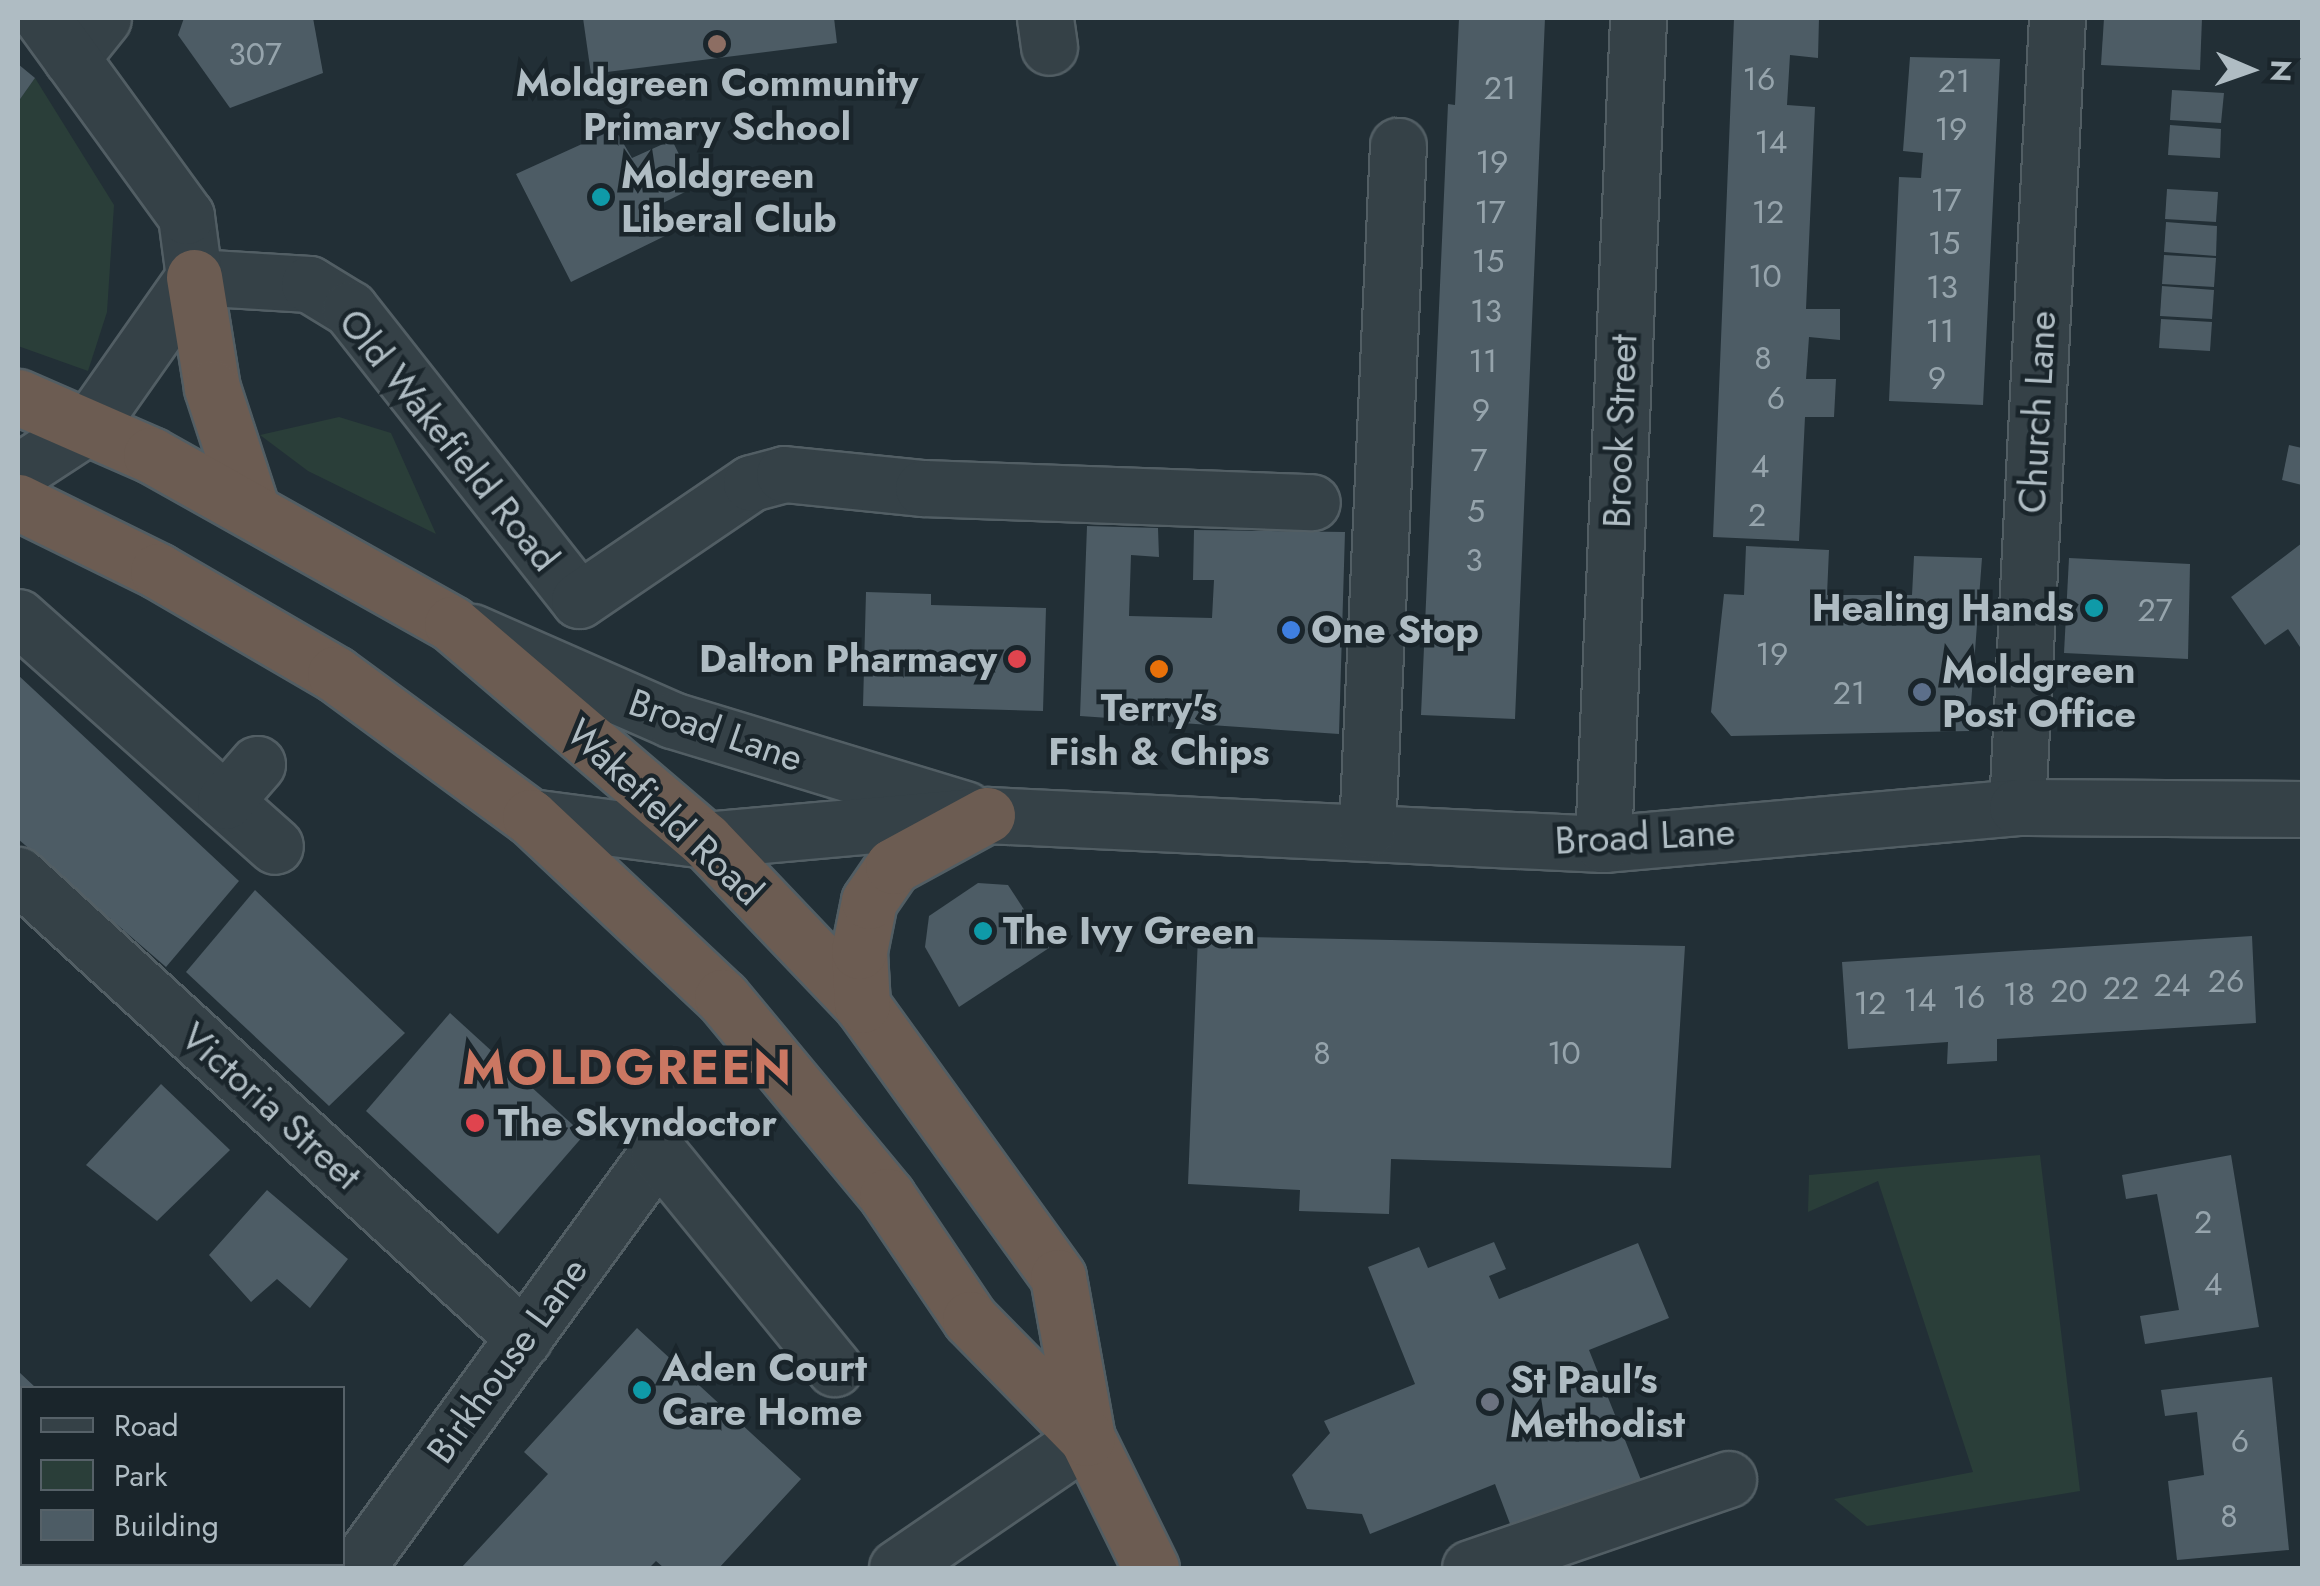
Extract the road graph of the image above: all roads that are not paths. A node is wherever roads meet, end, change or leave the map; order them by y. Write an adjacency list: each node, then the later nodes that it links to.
1 (1638, 18): 20 (street, Brook Street)
2 (2056, 18): 14 (street, Church Lane)
3 (72, 31): 5 (street)
4 (1398, 146): 18 (street)
5 (194, 277): 7 (street); 10 (street, Old Wakefield Road); 11 (highway)
6 (18, 398): 7 (highway, Wakefield Road)
7 (90, 425): 8 (street); 11 (highway, Wakefield Road)
8 (18, 472)
9 (18, 502): 17 (highway, Wakefield Road)
10 (1312, 502)
11 (251, 508): 13 (highway, Wakefield Road)
12 (18, 617): 21 (street)
13 (452, 624): 16 (street, Broad Lane); 19 (highway, Wakefield Road)
14 (2017, 807): 15 (street, Broad Lane); 20 (street, Broad Lane)
15 (2302, 808)
16 (987, 815): 18 (street, Broad Lane); 19 (street, Broad Lane); 23 (highway)
17 (530, 817): 19 (street, Broad Lane); 26 (highway, Wakefield Road)
18 (1367, 830): 20 (street, Broad Lane)
19 (704, 840): 23 (highway, Wakefield Road)
20 (1603, 844)
21 (276, 846)
22 (18, 875): 24 (street, Victoria Street)
23 (862, 1005): 26 (highway, Wakefield Road)
24 (524, 1338): 25 (street, Birkhouse Lane); 28 (street, Birkhouse Lane)
25 (834, 1368)
26 (1087, 1438): 29 (street); 30 (highway, Wakefield Road)
27 (1728, 1478): 31 (street)
28 (356, 1568)
29 (896, 1568)
30 (1151, 1568)
31 (1470, 1568)

